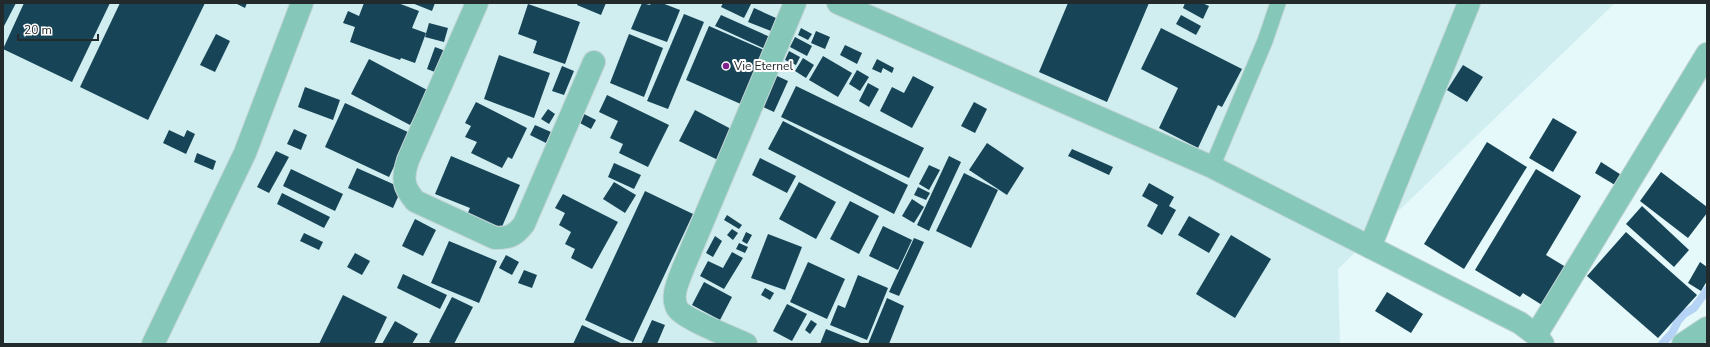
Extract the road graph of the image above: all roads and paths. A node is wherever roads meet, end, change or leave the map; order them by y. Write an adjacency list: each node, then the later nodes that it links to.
1 (302, 3): 13 (street)
2 (477, 3): 8 (street)
3 (796, 3): 14 (street)
4 (838, 3): 9 (street)
5 (1278, 3): 9 (lane)
6 (1469, 3): 10 (street)
7 (1707, 54): 12 (street)
8 (594, 62)
9 (1212, 167): 10 (street)
10 (1370, 247): 12 (street)
11 (1707, 328): 15 (street)
12 (1533, 334)
13 (153, 344)
14 (746, 344)
15 (1683, 344)

